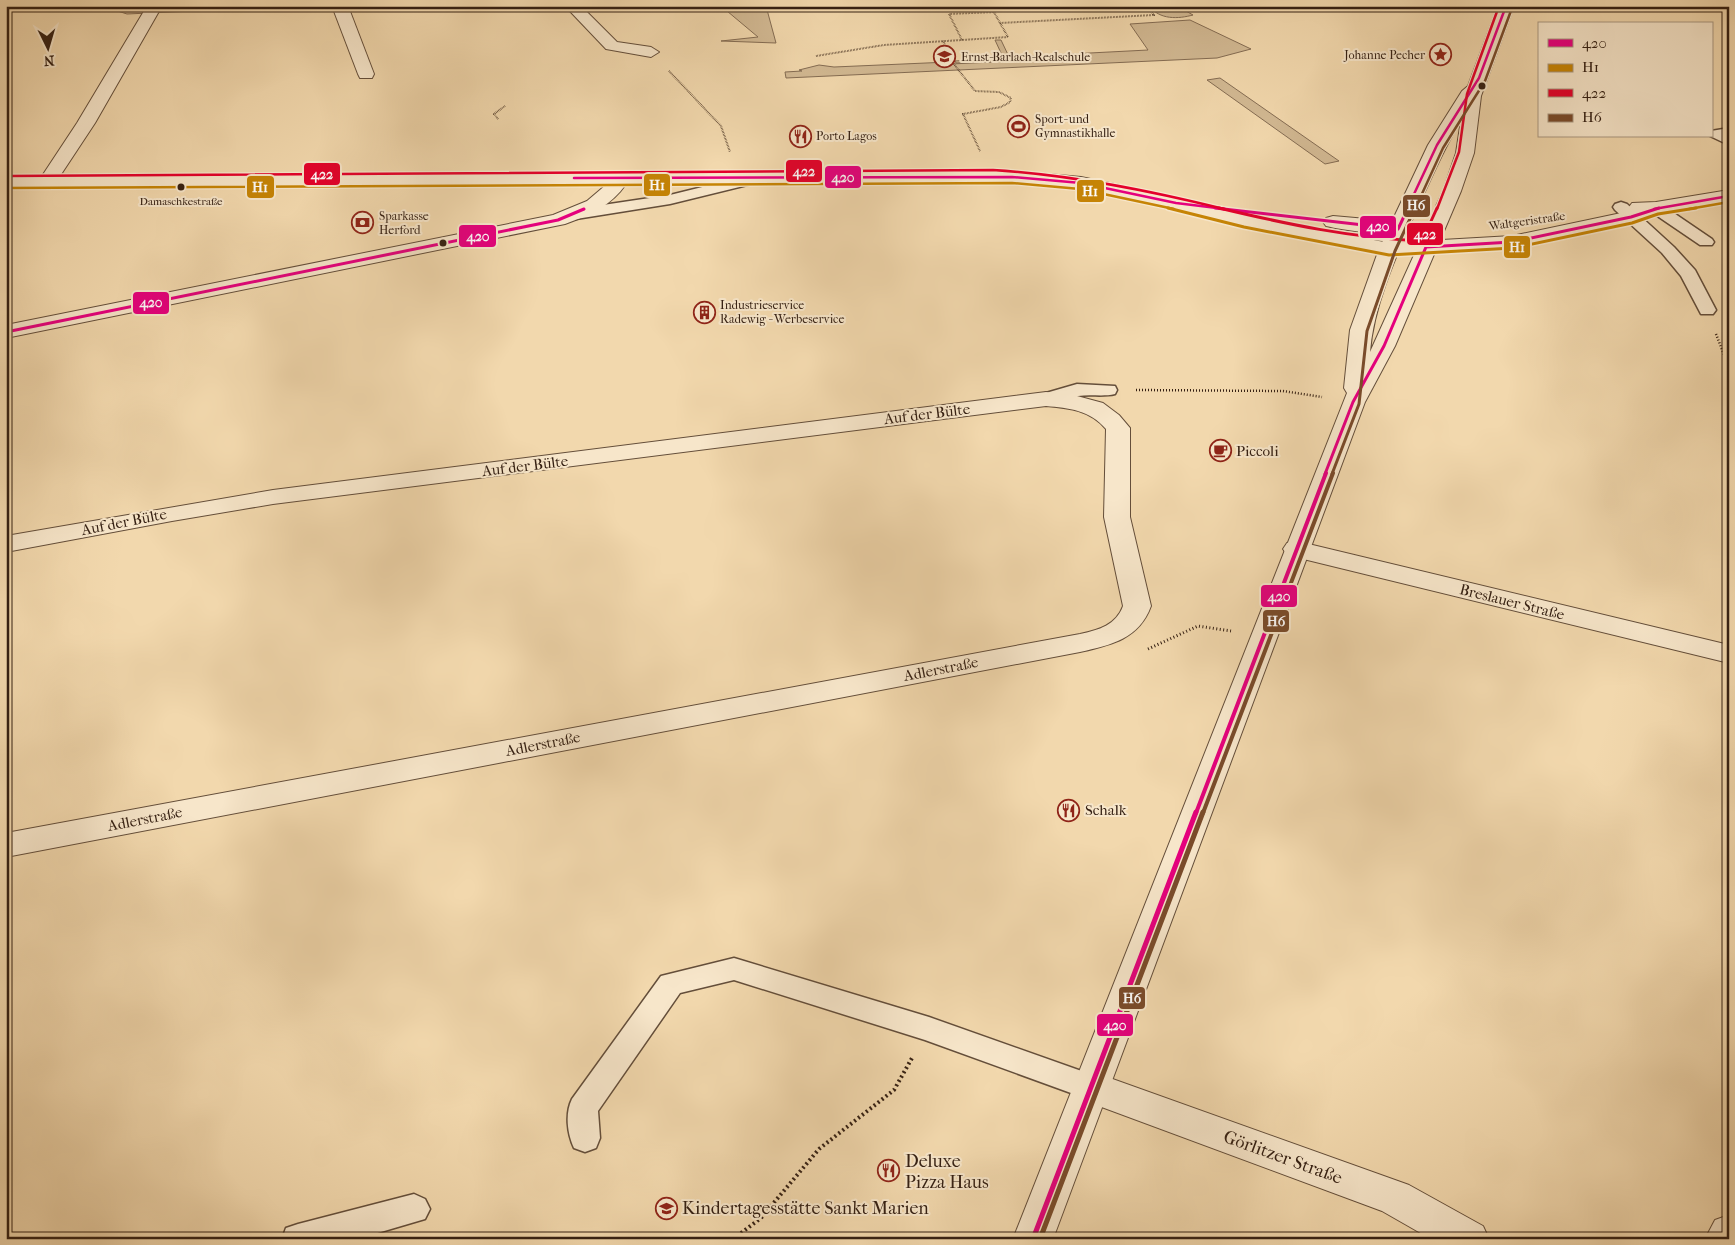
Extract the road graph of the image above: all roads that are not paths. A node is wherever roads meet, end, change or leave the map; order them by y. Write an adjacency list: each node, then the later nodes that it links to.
1 (155, 6): 14 (street)
2 (340, 6): 6 (street)
3 (572, 6): 5 (street)
4 (1506, 6): 7 (street)
5 (651, 52)
6 (366, 74)
7 (1479, 78): 20 (street); 21 (street)
8 (1729, 132): 9 (lane)
9 (1729, 142)
10 (763, 177): 12 (street); 16 (street); 18 (lane)
11 (574, 178): 12 (street); 14 (street); 18 (street)
12 (621, 178): 18 (street)
13 (6, 182): 14 (street)
14 (47, 182)
15 (1729, 196): 17 (street, Waltgeristraße)
16 (1176, 203): 20 (street, Waltgeristraße); 23 (street)
17 (1656, 208): 19 (street, Waltgeristraße); 22 (lane)
18 (580, 212): 25 (street)
19 (1626, 212): 21 (street, Waltgeristraße); 24 (lane)
20 (1398, 229): 21 (street, Waltgeristraße); 23 (street)
21 (1430, 238): 23 (street); 26 (street)
22 (1706, 242)
23 (1389, 249): 26 (street)
24 (1707, 310)
25 (6, 332)
26 (1353, 402): 29 (street)
27 (1109, 404): 28 (street, Auf der Bülte); 31 (street, Adlerstraße)
28 (6, 544)
29 (1296, 549): 30 (street, Breslauer Straße); 32 (street)
30 (1729, 654)
31 (6, 845)
32 (1093, 1088): 33 (lane); 37 (street); 38 (street, Görlitzer Straße)
33 (585, 1138)
34 (414, 1209): 36 (lane)
35 (1729, 1233): 39 (street)
36 (298, 1239)
37 (1034, 1239)
38 (1469, 1239)
39 (1725, 1239)

